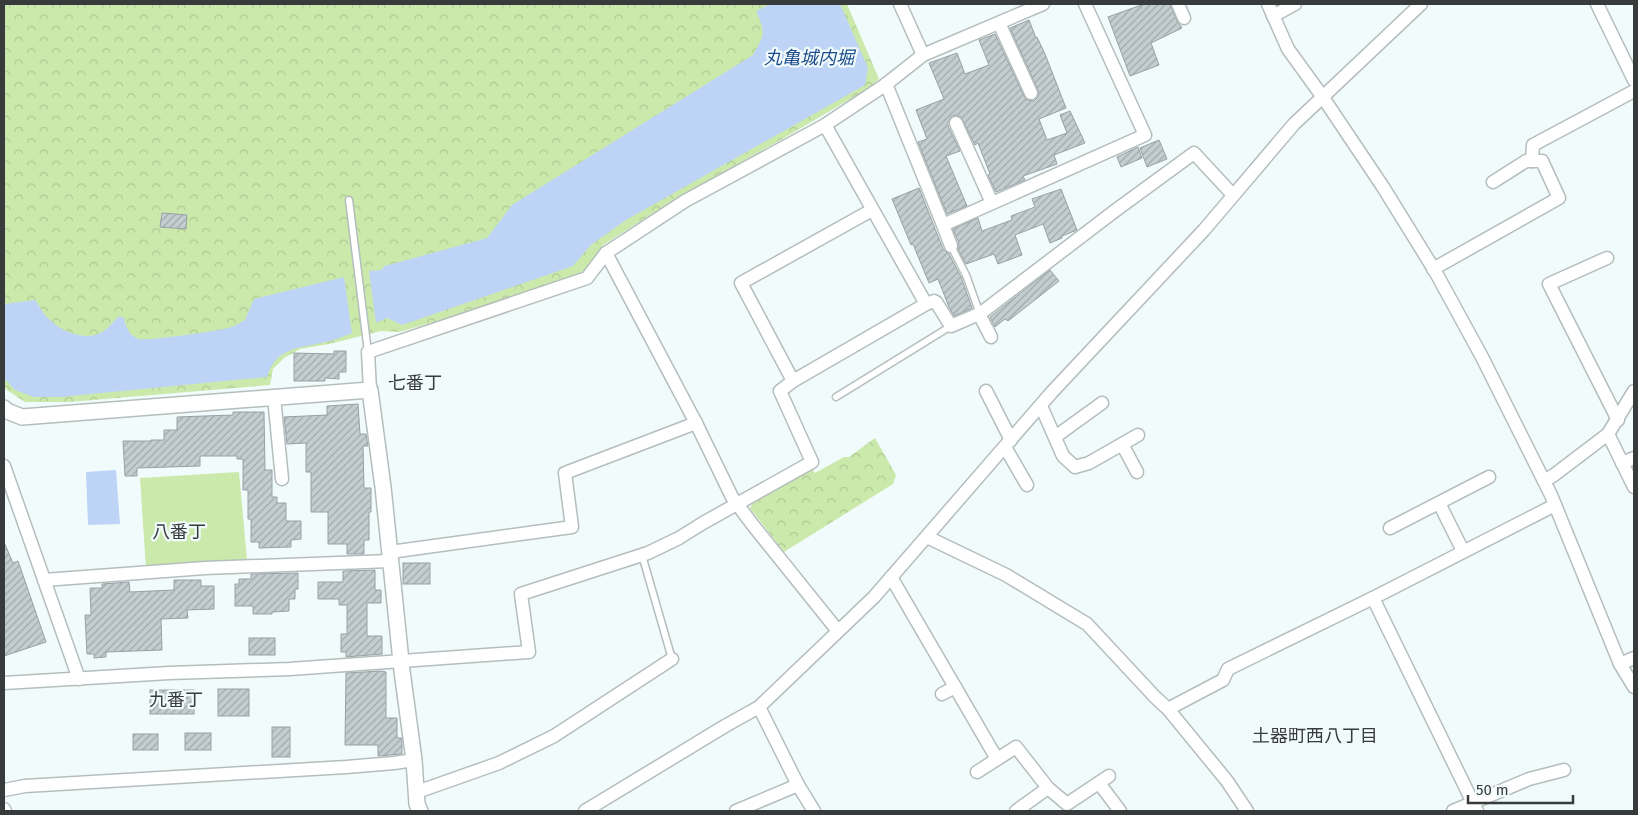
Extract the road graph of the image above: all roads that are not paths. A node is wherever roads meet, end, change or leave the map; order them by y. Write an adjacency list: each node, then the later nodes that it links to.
1 (900, 4): 11 (street)
2 (1043, 4): 10 (street)
3 (1085, 4): 23 (street)
4 (1178, 4): 9 (street)
5 (1295, 4): 8 (street)
6 (1421, 4): 16 (street)
7 (1597, 4): 12 (street)
8 (1271, 10): 16 (street)
9 (1184, 18)
10 (999, 23): 11 (street); 15 (street)
11 (922, 55): 13 (street)
12 (1634, 80)
13 (886, 84): 18 (street); 25 (street)
14 (1634, 91): 19 (street)
15 (1031, 93)
16 (1322, 96): 21 (street); 29 (street)
17 (956, 123): 23 (street)
18 (825, 124): 24 (street); 27 (street)
19 (1532, 161): 20 (street); 29 (street)
20 (1493, 182)
21 (1233, 195): 31 (street); 42 (street)
22 (349, 200): 34 (lane)
23 (992, 203): 25 (street)
24 (872, 210): 30 (street); 35 (street)
25 (943, 225): 26 (street)
26 (951, 246): 31 (lane)
27 (606, 253): 34 (street); 45 (street)
28 (1607, 258): 44 (street)
29 (1434, 269): 57 (street)
30 (926, 304): 32 (street); 35 (street)
31 (980, 314): 32 (street); 33 (street)
32 (951, 326): 39 (lane)
33 (990, 336)
34 (368, 352): 36 (street)
35 (794, 381): 61 (street)
36 (370, 390): 40 (street); 67 (street)
37 (986, 391): 49 (street)
38 (1634, 391): 44 (street)
39 (836, 396)
40 (274, 397): 43 (street); 56 (street)
41 (1102, 403): 48 (street)
42 (1041, 406): 48 (street); 49 (street)
43 (4, 408)
44 (1618, 420): 46 (street)
45 (696, 423): 61 (street); 67 (street)
46 (1608, 434): 52 (street); 57 (street)
47 (1138, 435): 50 (street)
48 (1055, 437): 50 (street)
49 (1008, 444): 58 (street); 64 (street)
50 (1122, 444): 54 (street)
51 (1634, 458): 52 (street)
52 (1622, 463): 59 (street)
53 (4, 466): 69 (street)
54 (1137, 472)
55 (1488, 477): 60 (street)
56 (282, 479)
57 (1544, 481): 62 (street)
58 (1027, 485)
59 (1634, 487)
60 (1439, 503): 63 (street); 65 (street)
61 (737, 504): 66 (street); 71 (street)
62 (1555, 505): 65 (street); 77 (street)
63 (1390, 528)
64 (927, 537): 68 (street); 84 (street)
65 (1464, 551): 70 (street)
66 (642, 555): 75 (lane); 76 (street)
67 (390, 557): 69 (street); 76 (street)
68 (891, 577): 71 (street); 73 (street)
69 (44, 580): 78 (street)
70 (1373, 598): 84 (street); 93 (street)
71 (838, 631): 83 (street)
72 (941, 637): 73 (street)
73 (930, 644): 80 (street)
74 (1634, 658): 77 (street)
75 (672, 659): 92 (street)
76 (401, 661): 78 (street); 86 (street)
77 (1620, 664): 81 (street)
78 (79, 679): 79 (street)
79 (4, 683)
80 (954, 687): 82 (street); 85 (street)
81 (1634, 687)
82 (942, 694)
83 (759, 707): 89 (street); 97 (street)
84 (1168, 709): 101 (street)
85 (997, 759): 88 (street); 90 (street)
86 (414, 760): 91 (street); 92 (street)
87 (1564, 770): 93 (street)
88 (977, 772)
89 (798, 785): 98 (street); 99 (street)
90 (1048, 788): 94 (street); 100 (street)
91 (4, 790)
92 (417, 792): 95 (street); 96 (street)
93 (1475, 807): 102 (street)
94 (1021, 809)
95 (420, 811)
96 (426, 811)
97 (585, 811)
98 (736, 811)
99 (814, 811)
100 (1120, 811)
101 (1247, 811)
102 (1453, 811)

